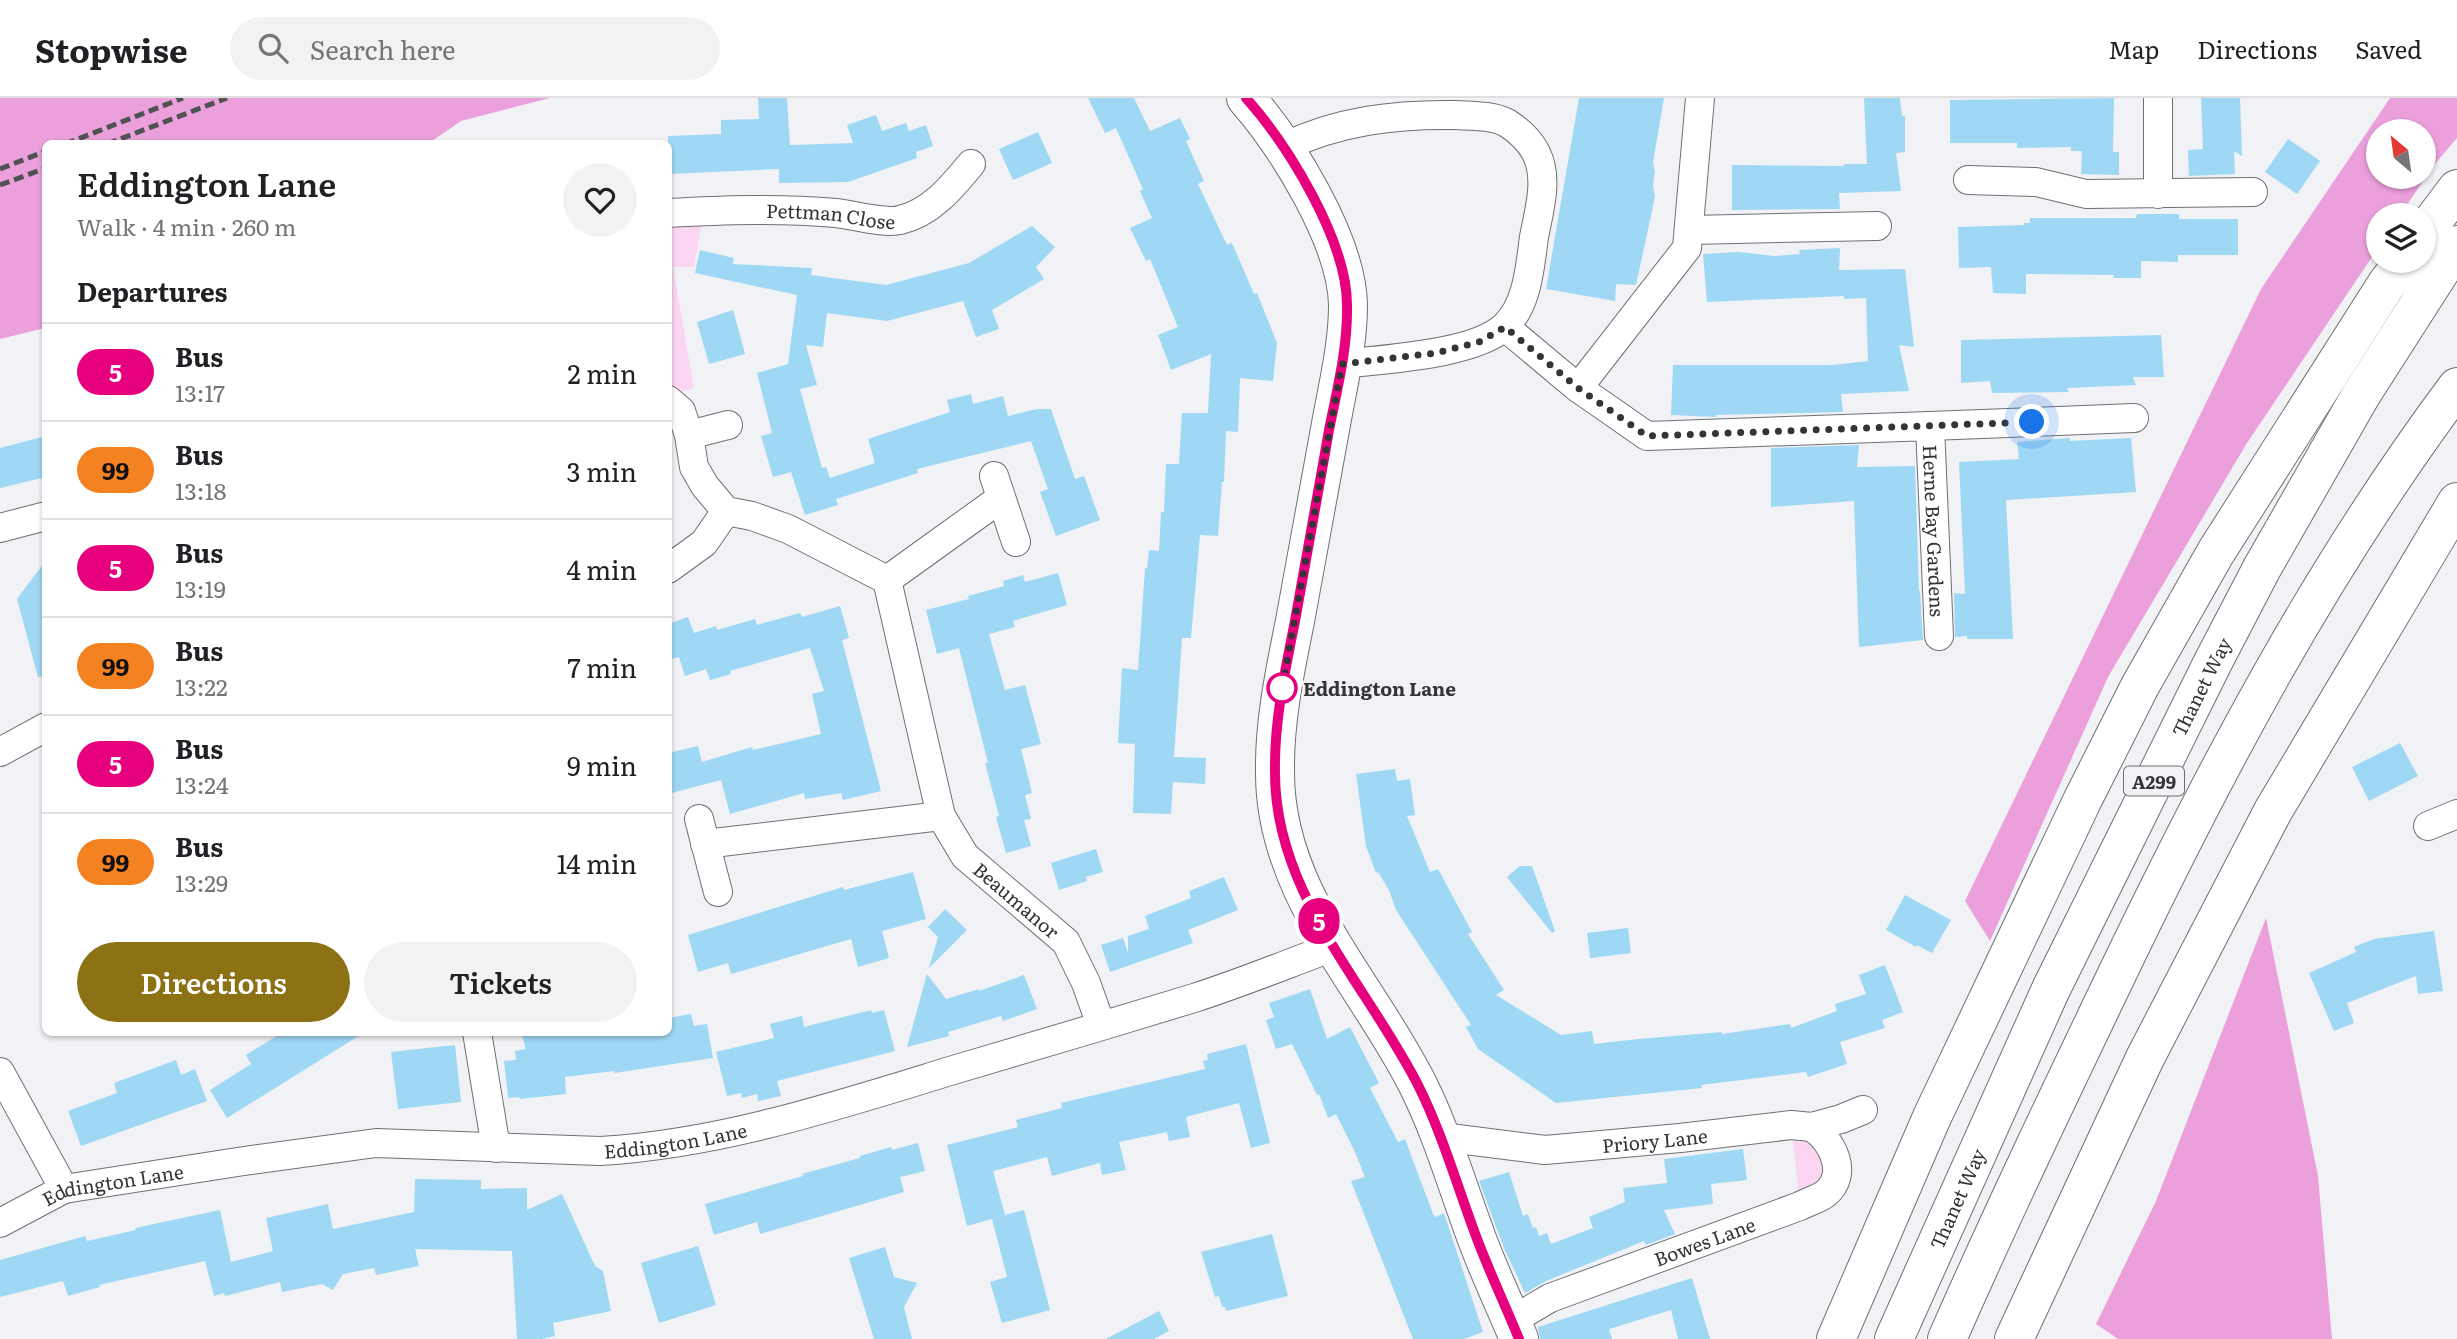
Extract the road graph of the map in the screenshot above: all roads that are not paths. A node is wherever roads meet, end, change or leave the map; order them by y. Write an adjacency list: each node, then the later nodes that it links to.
1 (1246, 98): 4 (main road)
2 (1700, 98): 13 (street)
3 (2158, 98): 9 (street)
4 (1284, 147): 16 (street); 17 (main road)
5 (971, 164): 10 (street, Pettman Close)
6 (1968, 180): 9 (street)
7 (2457, 189): 11 (main road)
8 (2253, 192): 9 (street)
9 (2158, 194)
10 (672, 213)
11 (2436, 217)
12 (1877, 226): 13 (street)
13 (1690, 230): 19 (street)
14 (2457, 245): 51 (main road, Thanet Way / A299)
15 (2395, 273): 50 (main road, A299)
16 (1505, 327): 17 (street); 19 (street, Herne Bay Gardens)
17 (1342, 364): 39 (main road)
18 (2457, 387): 52 (main road, A299)
19 (1578, 388): 23 (street, Herne Bay Gardens)
20 (672, 403): 24 (street)
21 (2134, 418): 23 (street, Herne Bay Gardens)
22 (728, 425): 24 (street)
23 (1930, 426): 32 (street, Herne Bay Gardens)
24 (689, 435): 26 (street)
25 (2457, 502): 53 (main road)
26 (726, 511): 30 (street); 31 (street)
27 (42, 517): 28 (street)
28 (0, 528)
29 (1016, 542): 31 (street)
30 (672, 566)
31 (887, 580): 36 (street, Beaumanor)
32 (1939, 636)
33 (42, 727): 34 (street)
34 (0, 752)
35 (2457, 814): 37 (street)
36 (942, 816): 38 (street); 40 (street, Beaumanor)
37 (2428, 826)
38 (718, 892)
39 (1333, 947): 40 (street, Eddington Lane); 45 (main road)
40 (1101, 1025): 46 (street, Eddington Lane)
41 (478, 1036): 46 (street)
42 (0, 1072): 47 (street)
43 (1863, 1110): 44 (street, Priory Lane)
44 (1812, 1127): 45 (street, Priory Lane); 49 (street, Bowes Lane)
45 (1442, 1136): 49 (main road)
46 (496, 1148): 47 (street, Eddington Lane)
47 (64, 1189): 48 (street, Eddington Lane)
48 (0, 1223)
49 (1515, 1330)
50 (1836, 1339)
51 (1894, 1339)
52 (1947, 1339)
53 (2014, 1339)

